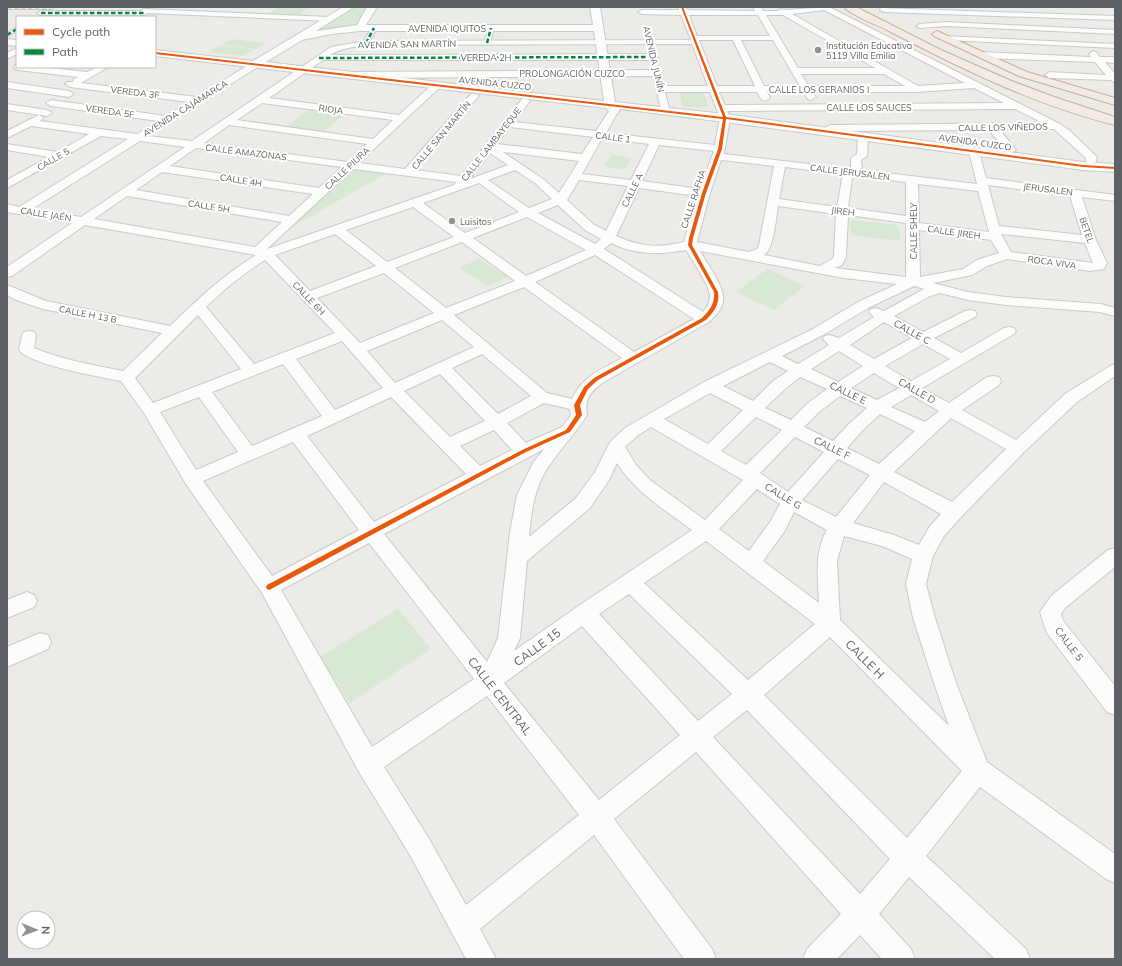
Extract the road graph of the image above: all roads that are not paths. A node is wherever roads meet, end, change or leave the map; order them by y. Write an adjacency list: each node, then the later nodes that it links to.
1 (7, 7): 13 (street)
2 (50, 7): 13 (street)
3 (349, 7): 18 (street, AVENIDA CAJAMARCA)
4 (372, 7): 20 (street)
5 (595, 7): 23 (street)
6 (823, 7): 12 (street); 34 (street)
7 (849, 7): 94 (highway)
8 (1048, 7): 16 (street)
9 (881, 8): 16 (street); 19 (highway)
10 (683, 10): 11 (street); 15 (street); 33 (street)
11 (759, 10): 12 (street); 30 (street)
12 (781, 10): 42 (street)
13 (38, 11): 14 (street)
14 (145, 12): 18 (street)
15 (642, 13)
16 (1058, 16): 17 (street); 25 (street)
17 (1115, 18)
18 (329, 19): 28 (street, AVENIDA CAJAMARCA)
19 (920, 26): 25 (street); 31 (highway)
20 (360, 28): 21 (street, AVENIDA IQUITOS); 28 (street, AVENIDA IQUITOS)
21 (374, 28): 22 (street, AVENIDA IQUITOS); 35 (street)
22 (490, 28): 23 (street, AVENIDA IQUITOS); 36 (street)
23 (598, 28): 37 (street)
24 (16, 30): 27 (street)
25 (1071, 30): 26 (street); 39 (street)
26 (1115, 32)
27 (7, 36)
28 (298, 38): 54 (street, AVENIDA CAJAMARCA)
29 (736, 38): 30 (street, AVENIDA SAN MARTÍN); 33 (street, AVENIDA SAN MARTÍN); 73 (street)
30 (776, 38): 59 (street)
31 (946, 38): 39 (street); 45 (highway)
32 (649, 39): 33 (street, AVENIDA SAN MARTÍN); 37 (street, AVENIDA SAN MARTÍN); 49 (street, AVENIDA JUNÍN)
33 (695, 40): 72 (street)
34 (892, 41): 38 (street); 67 (street)
35 (366, 43): 36 (street, AVENIDA SAN MARTÍN); 50 (street, AVENIDA SAN MARTÍN)
36 (487, 43): 37 (street, AVENIDA SAN MARTÍN); 47 (street)
37 (600, 43): 48 (street)
38 (872, 44)
39 (1085, 44): 41 (street); 52 (street)
40 (858, 45): 42 (street)
41 (1115, 46)
42 (843, 47): 57 (street)
43 (16, 52): 46 (street)
44 (156, 53): 54 (street, AVENIDA CUZCO)
45 (981, 55): 52 (street); 80 (highway)
46 (7, 56)
47 (484, 57): 48 (street, VEREDA 2H); 50 (street, VEREDA 2H); 62 (street)
48 (603, 57): 49 (street, VEREDA 2H); 60 (street)
49 (654, 57): 61 (street, AVENIDA JUNÍN)
50 (319, 58): 58 (street, AVENIDA SAN MARTÍN)
51 (156, 59): 54 (street, AVENIDA CUZCO)
52 (1098, 60): 53 (street); 66 (street)
53 (1115, 60)
54 (252, 67): 58 (street, AVENIDA CUZCO); 77 (street, AVENIDA CAJAMARCA)
55 (27, 68): 63 (street)
56 (102, 68): 63 (street)
57 (886, 71): 59 (street); 75 (street)
58 (298, 72): 64 (street, AVENIDA CUZCO); 69 (street, AVENIDA CUZCO); 78 (street, AVENIDA SAN MARTÍN)
59 (796, 72): 74 (street)
60 (605, 73): 61 (street, PROLONGACIÓN CUZCO); 62 (street, PROLONGACIÓN CUZCO); 84 (street)
61 (657, 73): 71 (street, AVENIDA JUNÍN)
62 (480, 74): 64 (street, PROLONGACIÓN CUZCO); 76 (street)
63 (87, 75): 70 (street)
64 (343, 75): 69 (street, AVENIDA CUZCO)
65 (1049, 75): 66 (street)
66 (1114, 78)
67 (977, 85): 75 (street, CALLE LOS GERANIOS I); 83 (street)
68 (7, 86): 70 (street)
69 (434, 88): 76 (street, AVENIDA CUZCO); 91 (street, CALLE PIURA)
70 (70, 89): 77 (street, VEREDA 3F); 81 (street)
71 (661, 89): 72 (street, CALLE LOS GERANIOS I); 88 (street, AVENIDA JUNÍN)
72 (714, 89): 73 (street, CALLE LOS GERANIOS I); 90 (street)
73 (761, 89): 74 (street, CALLE LOS GERANIOS I); 86 (street)
74 (806, 89): 75 (street, CALLE LOS GERANIOS I); 93 (street)
75 (916, 89)
76 (475, 93): 79 (street, AVENIDA CUZCO); 84 (street, AVENIDA CUZCO); 124 (street, CALLE SAN MARTÍN)
77 (200, 100): 92 (street, AVENIDA CAJAMARCA)
78 (261, 100): 91 (street, RIOJA); 95 (street, AVENIDA SAN MARTÍN)
79 (525, 101): 84 (street, AVENIDA CUZCO); 97 (street, CALLE LAMBAYEQUE)
80 (1115, 102)
81 (51, 103): 82 (street, VEREDA 5F); 87 (street)
82 (64, 104): 89 (street); 92 (street, VEREDA 5F)
83 (1017, 106): 93 (street, CALLE LOS SAUCES); 99 (street)
84 (612, 107): 88 (street, AVENIDA CUZCO); 90 (street, AVENIDA CUZCO); 103 (street)
85 (7, 108): 87 (street)
86 (769, 108): 90 (street, CALLE LOS SAUCES); 93 (street, CALLE LOS SAUCES); 98 (street)
87 (34, 111): 89 (street)
88 (665, 112): 90 (street, AVENIDA CUZCO)
89 (47, 113): 96 (street)
90 (724, 116): 93 (street, AVENIDA CUZCO); 98 (street, AVENIDA CUZCO); 113 (street, CALLE RAFHA)
91 (402, 118): 106 (street, CALLE PIURA)
92 (168, 119): 105 (street, AVENIDA CAJAMARCA)
93 (825, 121): 98 (street, AVENIDA CUZCO); 100 (street, CALLE LOS VIÑEDOS); 104 (street, AVENIDA CUZCO)
94 (1115, 121)
95 (228, 122): 106 (street); 109 (street, AVENIDA SAN MARTÍN)
96 (29, 123): 101 (street, CALLE AMAZONAS); 102 (street)
97 (507, 124): 103 (street, CALLE 1); 111 (street, CALLE LAMBAYEQUE)
98 (777, 124)
99 (1056, 126): 100 (street, CALLE LOS VIÑEDOS); 117 (street)
100 (992, 127): 112 (street)
101 (98, 133): 105 (street, CALLE AMAZONAS); 115 (street, CALLE 5)
102 (7, 135)
103 (599, 135): 107 (street, CALLE 1); 116 (street)
104 (863, 137): 108 (street, AVENIDA CUZCO); 123 (street)
105 (137, 138): 109 (street, CALLE AMAZONAS); 143 (street, AVENIDA CAJAMARCA)
106 (376, 142): 119 (street, CALLE PIURA)
107 (655, 142): 113 (street, CALLE 1); 131 (street, CALLE A)
108 (912, 142): 112 (street, AVENIDA CUZCO); 114 (street, AVENIDA CUZCO)
109 (192, 146): 119 (street, CALLE AMAZONAS); 121 (street, AVENIDA SAN MARTÍN)
110 (7, 147): 115 (street)
111 (489, 147): 116 (street); 120 (street); 130 (street, CALLE LAMBAYEQUE)
112 (1011, 150): 117 (street, AVENIDA CUZCO)
113 (718, 152): 118 (street, CALLE JERUSALEN); 137 (street, CALLE RAFHA)
114 (974, 152): 122 (street, AVENIDA CUZCO); 132 (street)
115 (59, 155): 127 (street, CALLE 5)
116 (585, 158): 126 (street)
117 (1091, 162): 122 (street, AVENIDA CUZCO)
118 (780, 163): 123 (street, CALLE JERUSALEN); 140 (street)
119 (351, 165): 124 (street, CALLE AMAZONAS); 135 (street, CALLE PIURA)
120 (515, 166): 129 (street); 139 (street)
121 (161, 168): 134 (street, AVENIDA SAN MARTÍN); 135 (street, CALLE 4H)
122 (1115, 168)
123 (856, 172): 128 (street, CALLE JERUSALEN); 144 (street)
124 (408, 173): 130 (street, CALLE AMAZONAS)
125 (7, 175): 127 (street)
126 (575, 176): 131 (street); 139 (street)
127 (21, 177): 133 (street, CALLE 5)
128 (912, 179): 132 (street, CALLE JERUSALEN); 148 (street, CALLE SHELY)
129 (480, 180): 130 (street); 145 (street)
130 (461, 184): 141 (street)
131 (635, 184): 137 (street); 152 (street, CALLE A)
132 (983, 184): 136 (street, JERUSALEN); 150 (street)
133 (7, 185)
134 (126, 192): 146 (street, CALLE 5H); 147 (street, AVENIDA SAN MARTÍN)
135 (321, 192): 146 (street, CALLE PIURA)
136 (1074, 192): 138 (street, JERUSALEN); 153 (street, BETEL)
137 (704, 193): 155 (street, CALLE RAFHA)
138 (1115, 198)
139 (561, 200): 145 (street); 152 (street)
140 (773, 202): 144 (street, JIREH); 159 (street)
141 (415, 203): 149 (street); 151 (street)
142 (7, 208): 143 (street, CALLE JAÉN)
143 (22, 210): 147 (street, CALLE JAÉN)
144 (842, 211): 148 (street, JIREH); 162 (street)
145 (527, 212): 151 (street); 156 (street)
146 (292, 220): 157 (street, CALLE PIURA)
147 (81, 223): 154 (street); 157 (street); 163 (street, AVENIDA SAN MARTÍN)
148 (913, 223): 150 (street, CALLE JIREH); 165 (street, CALLE SHELY)
149 (338, 230): 157 (street); 161 (street)
150 (995, 233): 153 (street, CALLE JIREH); 158 (street)
151 (466, 238): 161 (street); 164 (street)
152 (609, 238): 155 (street); 156 (street)
153 (1090, 240): 160 (street, BETEL)
154 (27, 244)
155 (690, 245): 159 (street); 175 (street)
156 (596, 250): 164 (street); 175 (street)
157 (262, 253): 168 (street, CALLE 6H); 170 (street)
158 (1006, 255): 160 (street, ROCA VIVA); 165 (street)
159 (750, 257): 162 (street)
160 (1099, 266)
161 (387, 267): 168 (street); 172 (street)
162 (822, 270): 165 (street)
163 (7, 272)
164 (524, 282): 172 (street); 187 (street)
165 (912, 282): 167 (street); 169 (street)
166 (7, 289): 176 (street, CALLE H 13 B)
167 (939, 289): 171 (street); 174 (street)
168 (308, 297): 180 (street, CALLE 6H)
169 (863, 305): 174 (street, CALLE C); 178 (street)
170 (198, 306): 176 (street); 193 (street)
171 (1115, 312)
172 (444, 314): 183 (street); 184 (street)
173 (970, 314): 181 (street, CALLE 15)
174 (883, 317): 181 (street, CALLE C); 182 (street)
175 (704, 319): 187 (street)
176 (173, 331): 194 (street)
177 (1009, 331): 188 (street)
178 (818, 332): 182 (street, CALLE D); 185 (street)
179 (30, 335): 194 (street)
180 (344, 335): 184 (street, CALLE 6H); 186 (street)
181 (923, 338): 188 (street, CALLE C); 189 (street, CALLE 15)
182 (839, 345): 189 (street, CALLE D); 192 (street)
183 (484, 348): 190 (street); 201 (street)
184 (358, 349): 199 (street, CALLE 6H)
185 (769, 356): 192 (street, CALLE E); 196 (street)
186 (286, 357): 193 (street); 207 (street)
187 (634, 359): 202 (street)
188 (961, 359): 197 (street)
189 (874, 366): 197 (street, CALLE D); 198 (street, CALLE 15)
190 (442, 367): 199 (street); 209 (street)
191 (1115, 369): 216 (street)
192 (799, 370): 198 (street, CALLE E); 204 (street)
193 (251, 371): 200 (street)
194 (126, 377): 205 (street)
195 (993, 381): 206 (street)
196 (710, 386): 204 (street, CALLE F); 208 (street)
197 (910, 388): 203 (street); 206 (street, CALLE D)
198 (838, 389): 203 (street, CALLE E); 210 (street, CALLE 15)
199 (393, 390): 207 (street); 214 (street, CALLE 6H)
200 (202, 391): 205 (street); 220 (street)
201 (542, 397): 202 (street); 209 (street)
202 (577, 405): 212 (street)
203 (878, 407): 211 (street, CALLE E); 217 (street)
204 (754, 409): 210 (street, CALLE F); 219 (street)
205 (150, 410): 224 (street)
206 (950, 410): 211 (street); 216 (street, CALLE D)
207 (332, 418): 213 (street)
208 (651, 419): 215 (street); 219 (street, CALLE G)
209 (496, 422): 214 (street); 218 (street)
210 (793, 429): 217 (street, CALLE F); 223 (street, CALLE 15)
211 (926, 430): 221 (street)
212 (568, 431): 218 (street); 232 (street)
213 (296, 434): 220 (street); 229 (street, CALLE CENTRAL)
214 (448, 444): 222 (street, CALLE 6H)
215 (616, 446): 228 (street, CALLE H); 232 (street)
216 (1018, 448): 226 (street)
217 (835, 450): 221 (street, CALLE F); 225 (street)
218 (524, 451): 222 (street)
219 (710, 452): 223 (street, CALLE G)
220 (248, 453): 224 (street)
221 (882, 472): 226 (street, CALLE F); 227 (street)
222 (479, 476): 229 (street)
223 (751, 477): 225 (street, CALLE G); 228 (street, CALLE 15)
224 (192, 479): 235 (street)
225 (790, 502): 227 (street, CALLE G); 233 (street)
226 (954, 512): 230 (street)
227 (839, 527): 230 (street, CALLE G); 239 (street)
228 (706, 530): 233 (street, CALLE H); 234 (street, CALLE 15)
229 (371, 532): 235 (street); 242 (street, CALLE CENTRAL)
230 (923, 555): 247 (street)
231 (1115, 556): 244 (street, CALLE 5)
232 (517, 558): 242 (street)
233 (750, 563): 239 (street, CALLE H)
234 (630, 582): 238 (street, CALLE 15); 243 (street)
235 (269, 587): 246 (street)
236 (27, 601): 237 (street)
237 (7, 609)
238 (584, 613): 242 (street, CALLE 15); 245 (street)
239 (830, 624): 243 (street); 247 (street, CALLE H)
240 (40, 642): 241 (street)
241 (7, 657)
242 (488, 682): 246 (street, CALLE 15); 248 (street, CALLE CENTRAL)
243 (748, 695): 245 (street); 249 (street)
244 (1115, 704)
245 (698, 735): 248 (street); 251 (street)
246 (368, 764): 252 (street)
247 (978, 770): 249 (street); 250 (street, CALLE H)
248 (596, 818): 252 (street); 254 (street, CALLE CENTRAL)
249 (908, 858): 251 (street); 257 (street)
250 (1115, 870)
251 (860, 915): 255 (street); 256 (street)
252 (462, 926): 253 (street)
253 (482, 959)
254 (702, 959)
255 (817, 959)
256 (901, 959)
257 (1016, 959)

